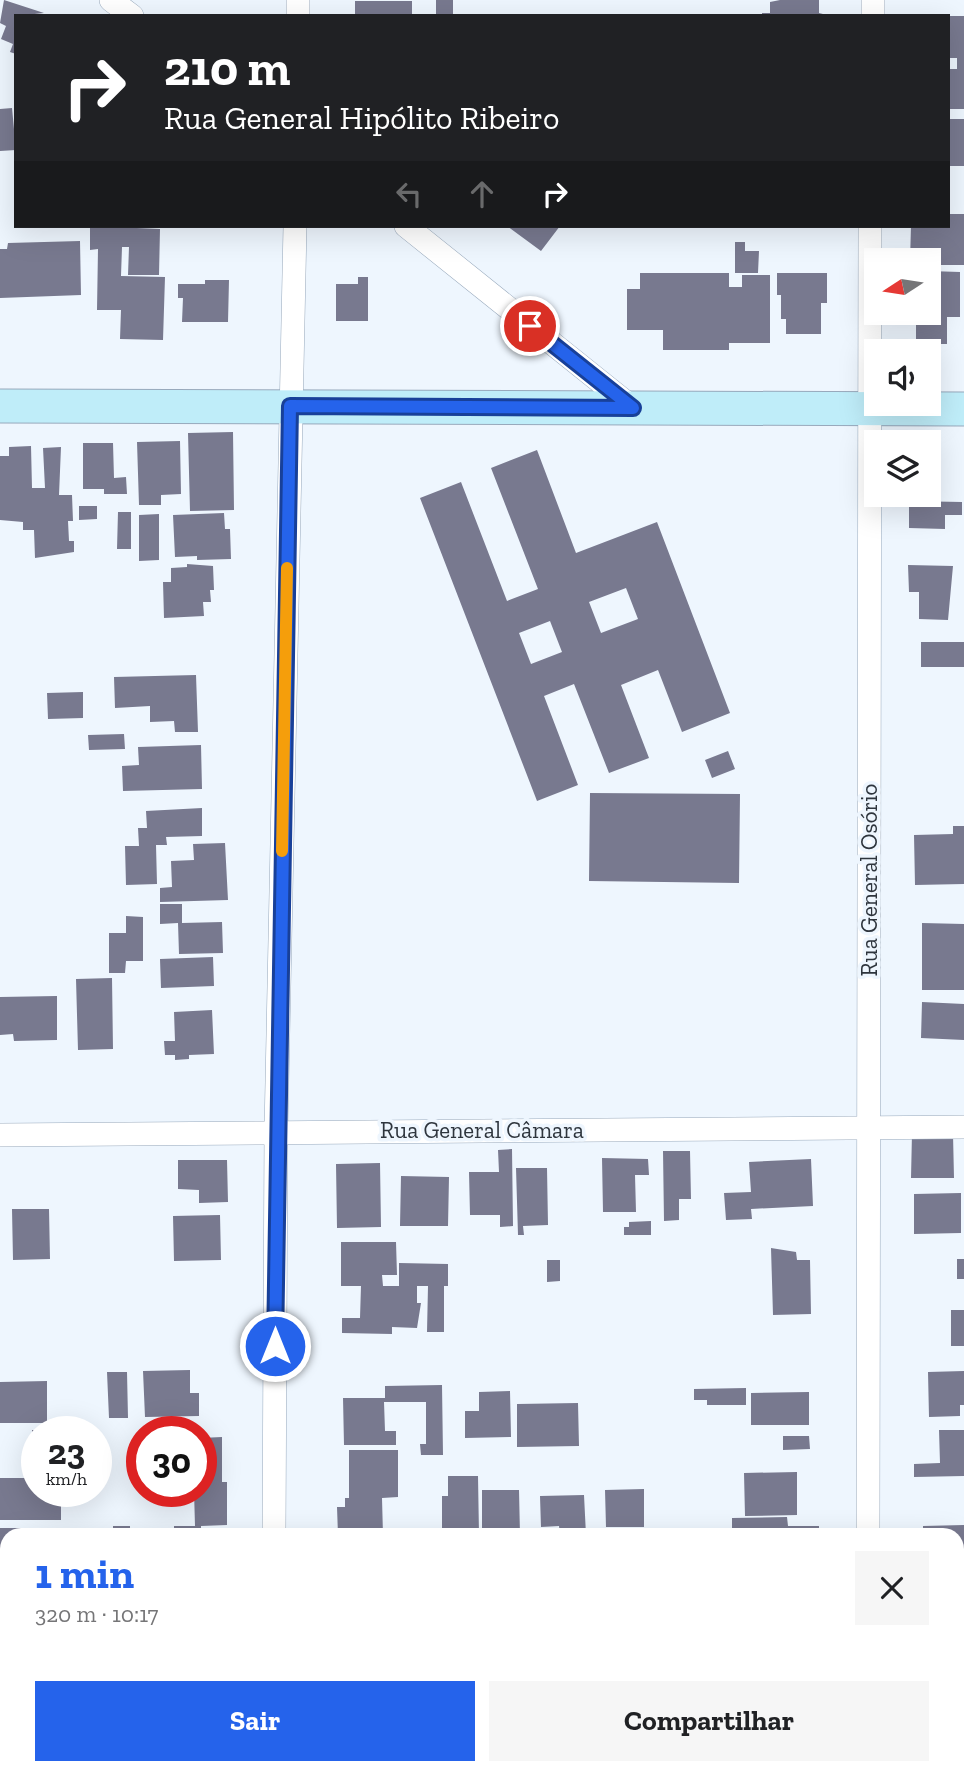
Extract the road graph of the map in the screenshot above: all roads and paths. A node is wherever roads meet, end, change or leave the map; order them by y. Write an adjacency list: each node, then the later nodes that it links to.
1 (111, 0): 2 (street)
2 (129, 14)
3 (295, 228): 8 (street)
4 (408, 228): 9 (street)
5 (870, 228): 6 (street, Rua General Osório)
6 (869, 339)
7 (0, 406): 8 (street)
8 (290, 406): 9 (street); 16 (street)
9 (633, 408): 10 (street)
10 (864, 408)
11 (941, 409): 12 (street)
12 (964, 409)
13 (868, 416): 15 (street, Rua General Osório)
14 (964, 1127): 15 (street, Rua General Câmara)
15 (870, 1128): 16 (street, Rua General Câmara); 19 (street, Rua General Osório)
16 (276, 1130): 17 (street, Rua General Câmara); 18 (street)
17 (0, 1135)
18 (274, 1528)
19 (868, 1528)

